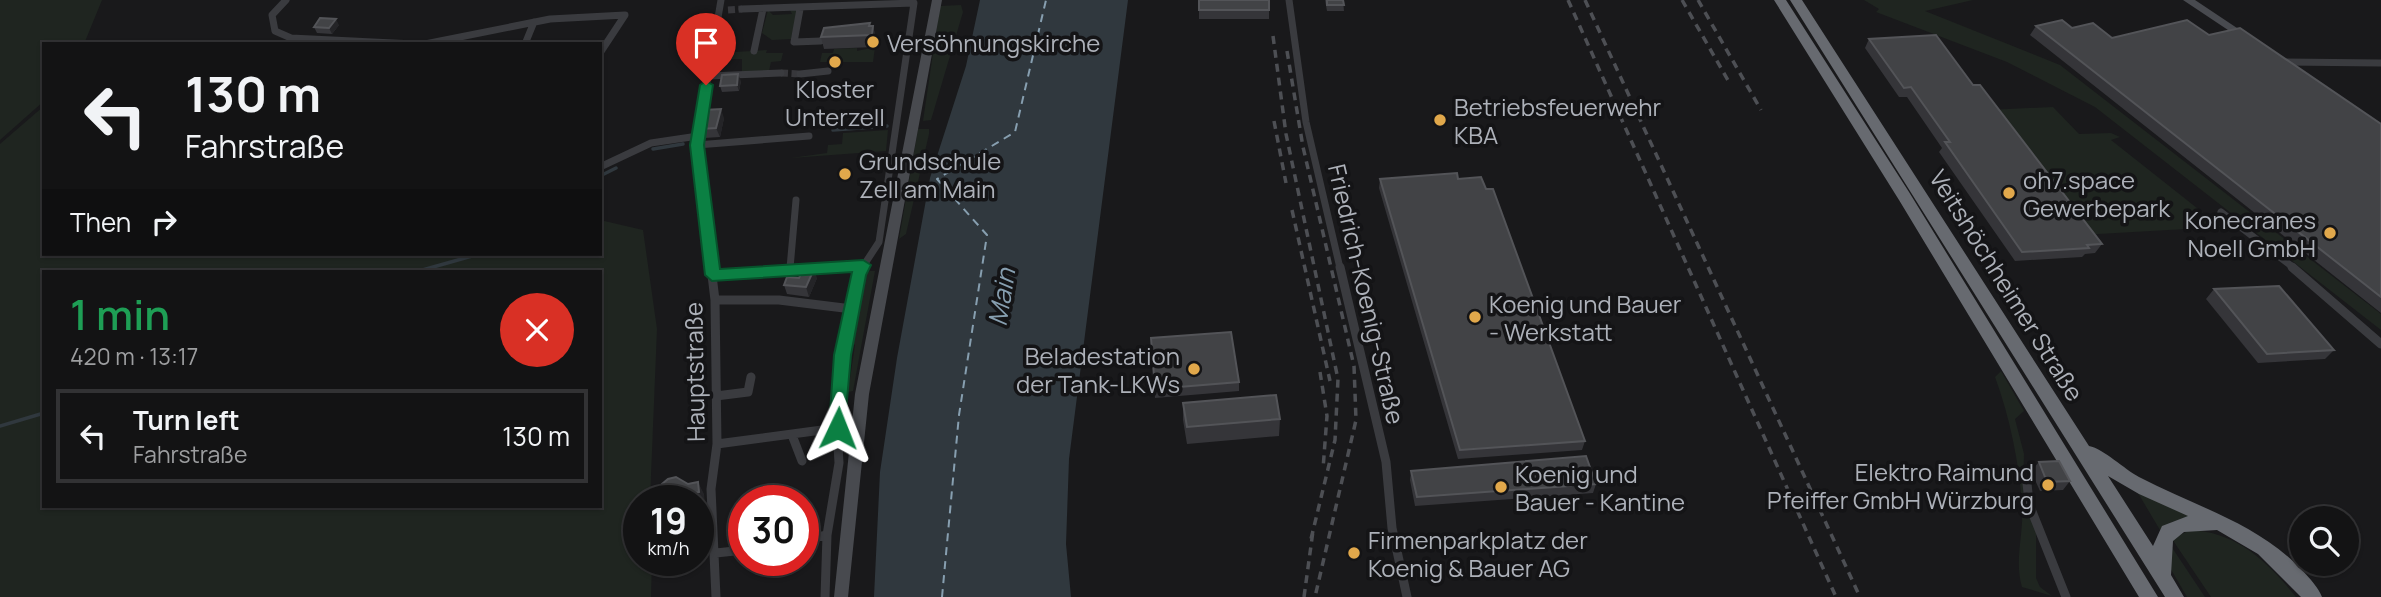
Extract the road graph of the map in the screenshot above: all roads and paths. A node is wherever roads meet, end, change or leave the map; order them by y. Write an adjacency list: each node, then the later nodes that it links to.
1 (286, 0): 15 (street)
2 (720, 0): 11 (street, Hauptstraße)
3 (936, 0): 57 (main road)
4 (1289, 0): 58 (street, Friedrich-Koenig-Straße)
5 (1780, 0): 60 (highway, Veitshöchheimer Straße)
6 (1796, 0): 45 (highway, Veitshöchheimer Straße)
7 (2188, 0): 18 (main road)
8 (742, 9): 9 (street)
9 (763, 9): 10 (street); 20 (street)
10 (800, 9): 14 (street); 35 (street)
11 (718, 10): 12 (street); 28 (street, Hauptstraße)
12 (728, 10)
13 (534, 22): 16 (street); 17 (street); 19 (street)
14 (821, 41)
15 (373, 42)
16 (435, 42)
17 (526, 42)
18 (2261, 48)
19 (602, 50)
20 (754, 51)
21 (2272, 55): 22 (main road)
22 (2283, 62): 23 (street); 27 (main road)
23 (2381, 63)
24 (828, 71): 26 (street)
25 (781, 73): 28 (street)
26 (800, 74)
27 (2301, 74)
28 (708, 76): 29 (street, Hauptstraße)
29 (698, 136): 31 (street, Hauptstraße); 32 (street)
30 (809, 136): 31 (street)
31 (697, 145): 37 (street, Hauptstraße)
32 (602, 166)
33 (796, 200): 36 (street)
34 (2221, 212): 40 (street)
35 (863, 265): 36 (street); 39 (street)
36 (790, 269): 37 (street)
37 (712, 275): 38 (street, Hauptstraße)
38 (715, 300): 39 (street); 42 (street, Hauptstraße)
39 (852, 309): 43 (street)
40 (2381, 344)
41 (751, 377): 42 (street)
42 (716, 396): 46 (street, Hauptstraße)
43 (838, 428): 44 (street); 50 (street)
44 (792, 435): 46 (street); 47 (street)
45 (2076, 439): 49 (highway); 54 (highway, Veitshöchheimer Straße)
46 (717, 443): 53 (street, Hauptstraße)
47 (802, 461)
48 (2027, 483): 59 (street)
49 (2224, 526): 54 (highway); 62 (highway)
50 (827, 535): 51 (street); 56 (street)
51 (819, 537)
52 (728, 552): 53 (street)
53 (716, 553): 55 (street, Hauptstraße)
54 (2162, 578): 61 (highway, Veitshöchheimer Straße)
55 (716, 597)
56 (825, 597)
57 (841, 597)
58 (1407, 597)
59 (2066, 597)
60 (2149, 597)
61 (2175, 597)
62 (2313, 597)

